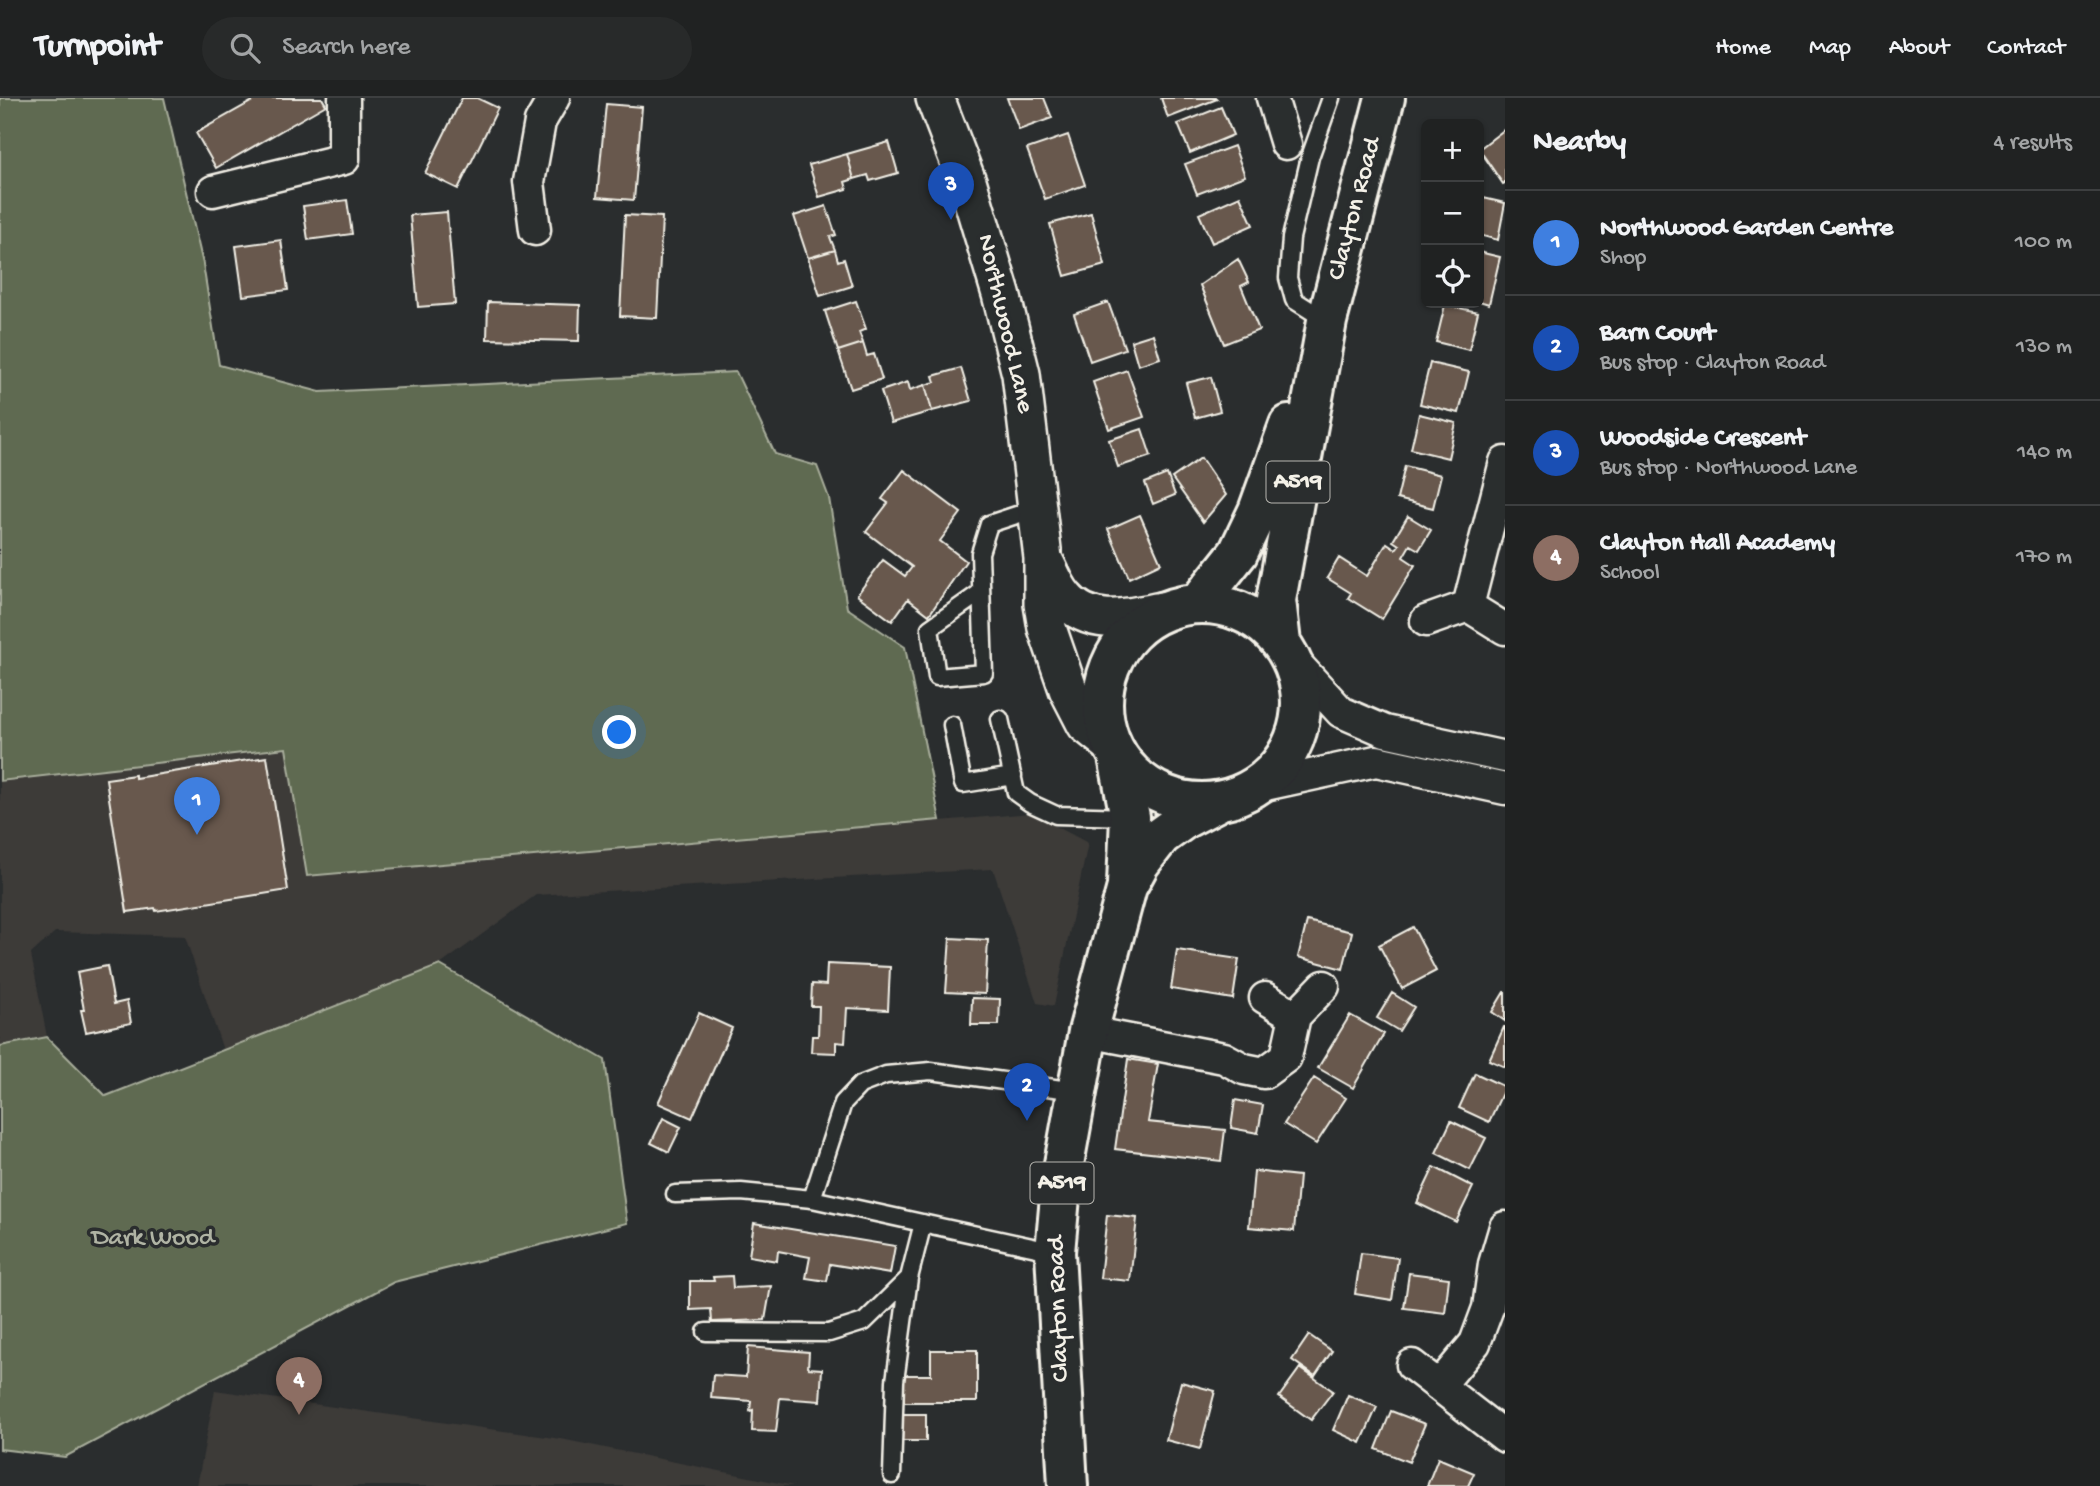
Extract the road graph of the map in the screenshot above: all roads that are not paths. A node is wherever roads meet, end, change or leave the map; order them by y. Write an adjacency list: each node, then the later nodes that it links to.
1 (344, 98): 8 (street)
2 (554, 98): 9 (street)
3 (935, 98): 12 (street, Northwood Lane)
4 (1272, 98): 7 (street)
5 (1331, 98): 10 (lane)
6 (1385, 98): 10 (main road, Clayton Road / A519)
7 (1286, 144)
8 (213, 191)
9 (535, 230)
10 (1327, 321): 15 (main road, Clayton Road / A519); 20 (main road, Clayton Road / A519)
11 (1505, 462): 16 (street)
12 (1038, 508): 13 (street, Northwood Lane); 14 (lane)
13 (1043, 558): 17 (street, Northwood Lane); 23 (street, Northwood Lane)
14 (981, 592): 14 (lane)
15 (1199, 602): 17 (main road, Clayton Road / A519); 20 (main road, Clayton Road / A519)
16 (1468, 606): 18 (street); 19 (street)
17 (1161, 611): 23 (main road, Clayton Road / A519)
18 (1426, 621)
19 (1505, 629)
20 (1287, 652): 24 (street); 26 (main road, Clayton Road / A519)
21 (1000, 719): 25 (lane)
22 (952, 725): 25 (lane)
23 (1114, 750): 28 (main road, Clayton Road / A519); 29 (main road, Clayton Road / A519)
24 (1505, 757)
25 (1013, 776): 29 (lane)
26 (1256, 787): 27 (street); 28 (main road, Clayton Road / A519)
27 (1505, 789)
28 (1217, 802): 30 (main road, Clayton Road / A519)
29 (1130, 817): 30 (main road, Clayton Road / A519)
30 (1127, 887): 34 (main road, Clayton Road / A519)
31 (1324, 986): 33 (street)
32 (1265, 998): 33 (street)
33 (1296, 1016): 34 (street)
34 (1088, 1032): 35 (main road, Clayton Road / A519)
35 (1076, 1091): 37 (lane); 40 (main road, Clayton Road / A519)
36 (675, 1194): 37 (lane)
37 (812, 1199): 38 (lane)
38 (923, 1223): 40 (lane); 41 (lane)
39 (1505, 1227): 44 (street)
40 (1055, 1252): 47 (main road, Clayton Road / A519)
41 (909, 1278): 42 (lane); 46 (lane)
42 (706, 1332)
43 (1412, 1365): 44 (street)
44 (1440, 1385): 45 (street)
45 (1505, 1437)
46 (892, 1475)
47 (1068, 1486)

